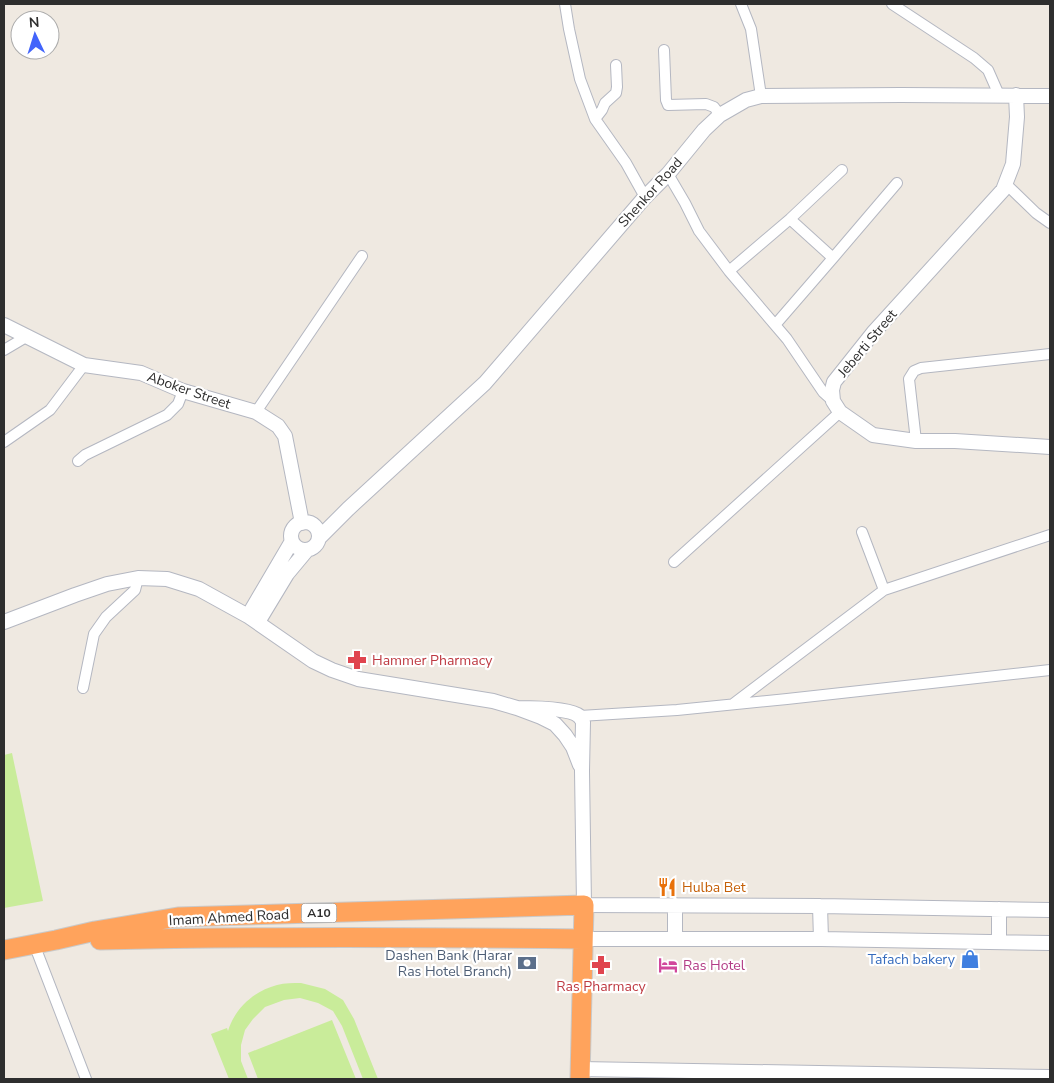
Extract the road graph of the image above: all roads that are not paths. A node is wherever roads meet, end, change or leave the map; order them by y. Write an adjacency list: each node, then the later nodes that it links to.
1 (565, 4): 11 (street)
2 (741, 4): 8 (street)
3 (897, 6): 6 (street)
4 (664, 50): 10 (street)
5 (616, 64): 11 (street)
6 (999, 95): 7 (main road, Shenkor Road); 8 (main road, Shenkor Road)
7 (1016, 95): 9 (main road, Shenkor Road); 15 (main road, Jeberti Street)
8 (761, 96): 10 (main road, Shenkor Road)
9 (1050, 96)
10 (720, 115): 13 (main road, Shenkor Road)
11 (595, 119): 16 (street)
12 (842, 170): 17 (street)
13 (668, 174): 16 (main road, Shenkor Road); 21 (street)
14 (897, 184): 20 (street)
15 (1006, 184): 18 (street); 29 (main road, Jeberti Street)
16 (645, 197): 35 (main road, Shenkor Road)
17 (790, 218): 20 (street); 21 (street)
18 (1050, 223)
19 (362, 256): 30 (street)
20 (833, 258): 23 (street)
21 (729, 271): 23 (street)
22 (4, 325): 24 (main road, Aboker Street)
23 (775, 325): 29 (street)
24 (26, 337): 25 (street); 27 (main road, Aboker Street)
25 (4, 350)
26 (1050, 354): 31 (street)
27 (84, 365): 28 (main road, Aboker Street); 32 (street)
28 (182, 391): 30 (main road, Aboker Street); 34 (street)
29 (837, 407): 31 (main road); 40 (street)
30 (256, 412): 35 (main road, Aboker Street)
31 (916, 441): 33 (main road)
32 (4, 442)
33 (1050, 448)
34 (78, 461)
35 (312, 529): 38 (main road); 39 (main road)
36 (862, 532): 42 (street)
37 (1050, 534): 42 (street)
38 (292, 541): 39 (main road); 43 (main road)
39 (307, 550): 43 (main road)
40 (674, 562)
41 (138, 578): 44 (main road); 46 (main road); 49 (street)
42 (884, 590): 50 (street)
43 (266, 596): 44 (main road); 45 (main road); 47 (main road)
44 (229, 606): 45 (main road)
45 (253, 619): 47 (main road)
46 (4, 622)
47 (280, 638): 51 (main road)
48 (1050, 670): 50 (street)
49 (82, 688)
50 (732, 704): 52 (street)
51 (516, 708): 52 (main road); 53 (main road)
52 (580, 716): 53 (main road)
53 (582, 771): 54 (main road)
54 (584, 905): 55 (main road); 59 (highway); 62 (highway, Imam Ahmed Road / A10)
55 (675, 906): 56 (main road); 60 (main road)
56 (820, 906): 57 (main road); 61 (main road)
57 (999, 909): 58 (main road); 63 (main road)
58 (1050, 910)
59 (583, 939): 60 (main road); 62 (highway, Imam Ahmed Road / A10); 67 (highway)
60 (676, 939): 61 (main road)
61 (821, 939): 63 (main road)
62 (56, 940): 65 (highway, Imam Ahmed Road / A10)
63 (999, 942): 64 (main road)
64 (1050, 943)
65 (34, 944): 66 (highway, Imam Ahmed Road / A10); 69 (street)
66 (4, 950)
67 (580, 1074): 68 (main road)
68 (1050, 1077)
69 (86, 1079)

